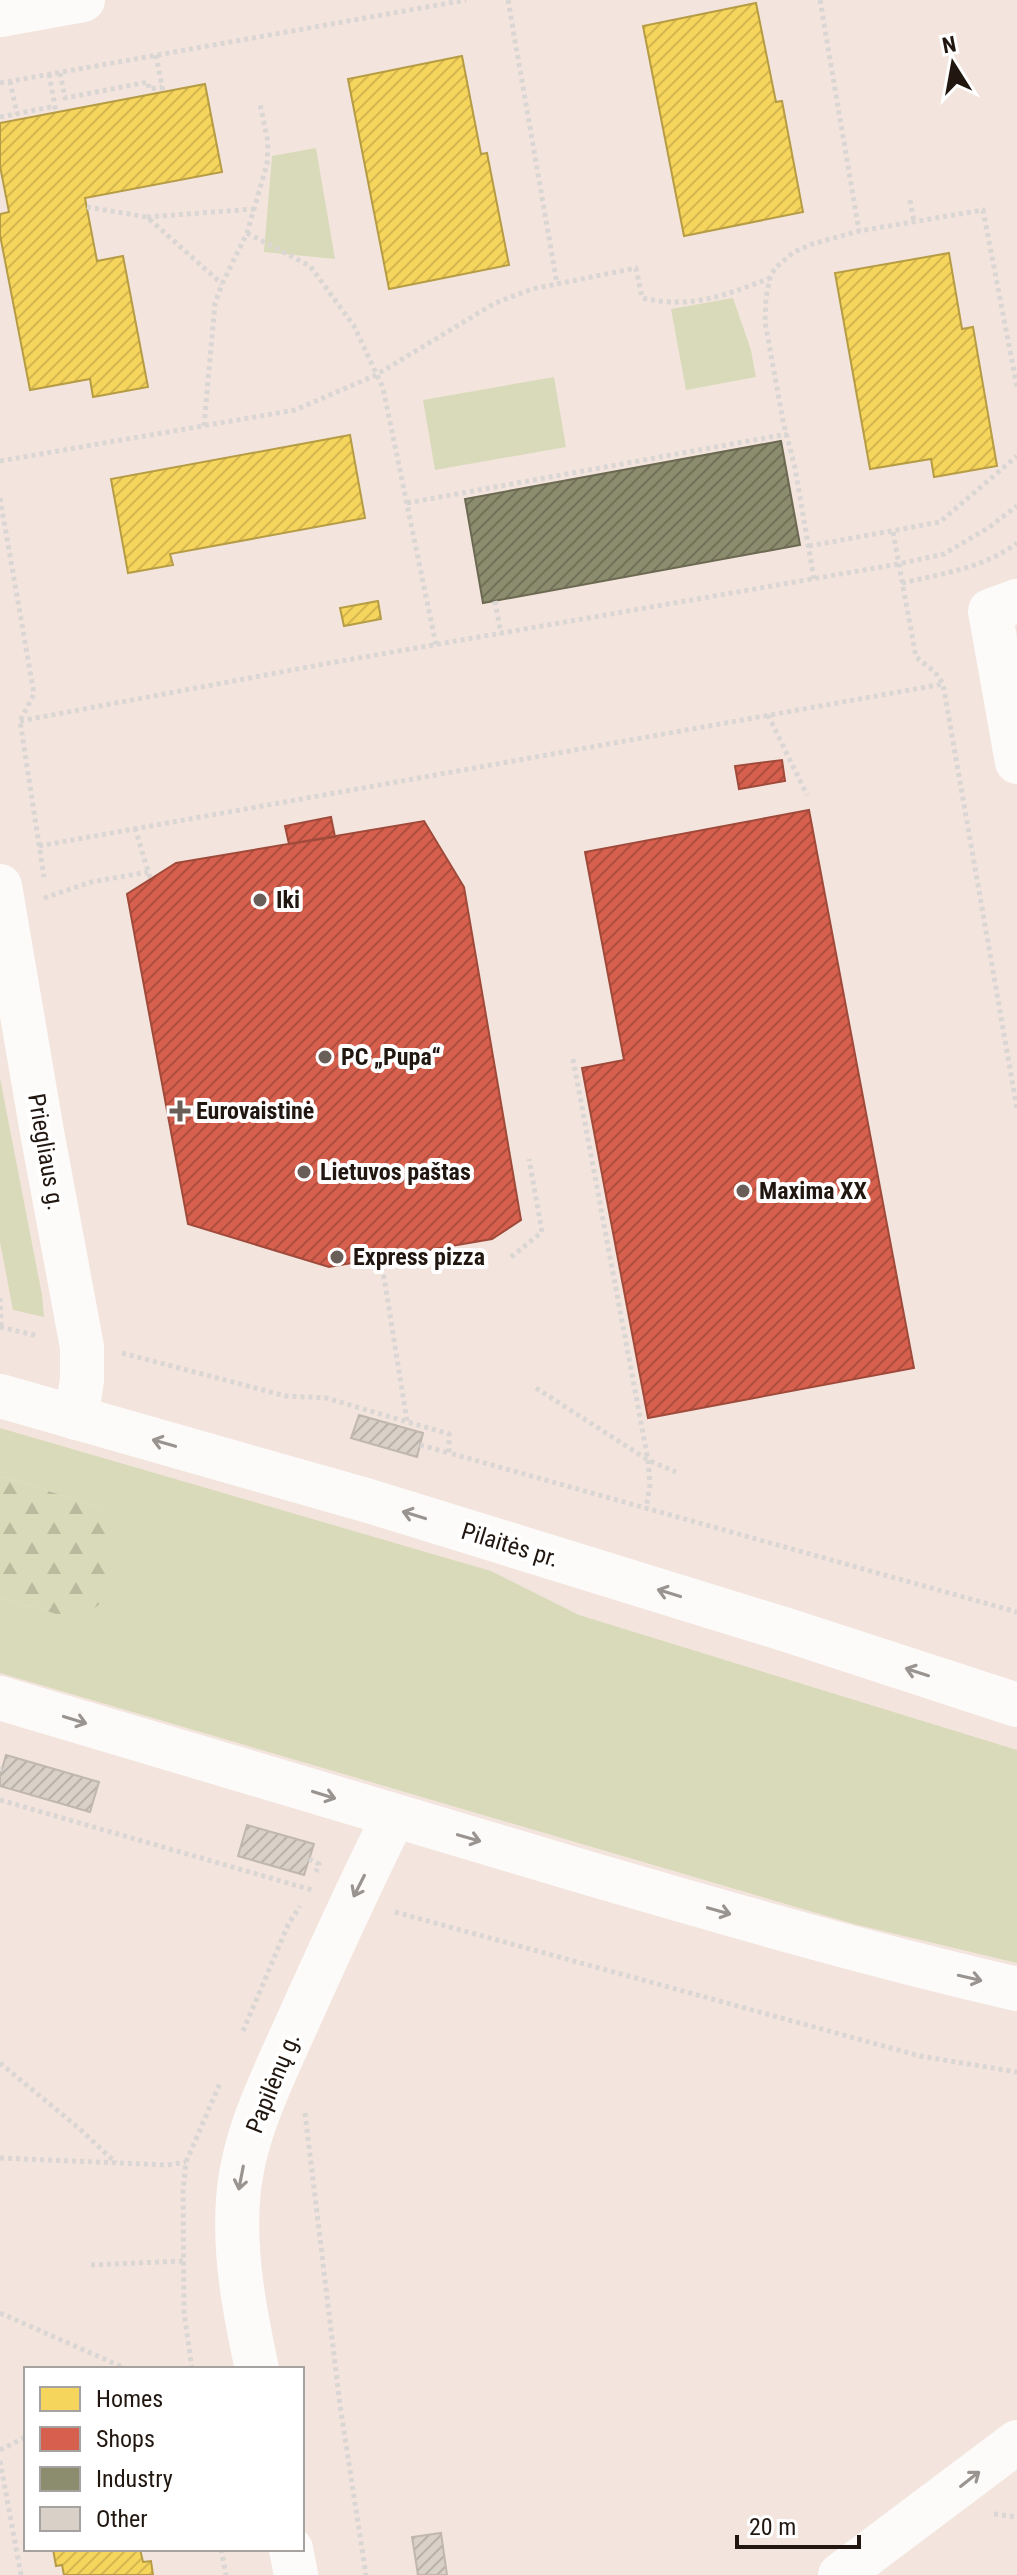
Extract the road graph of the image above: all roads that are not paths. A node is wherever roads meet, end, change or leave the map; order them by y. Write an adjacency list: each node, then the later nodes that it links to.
1 (83, 0): 2 (main road)
2 (0, 15)
3 (1017, 601): 4 (main road)
4 (1017, 762)
5 (0, 886): 7 (main road, Priegliaus g.)
6 (0, 1396): 7 (main road, Pilaitės pr.)
7 (76, 1418): 9 (main road, Pilaitės pr., one-way to 7)
8 (1017, 1685): 9 (main road)
9 (972, 1690): 11 (main road, Pilaitės pr.)
10 (0, 1698): 12 (main road, one-way to 12)
11 (1017, 1705)
12 (394, 1816): 13 (main road, one-way to 13); 14 (main road, Papilėnų g., one-way to 14)
13 (1017, 1989)
14 (257, 2367)
15 (1017, 2442): 18 (main road, one-way to 15)
16 (291, 2551): 17 (main road)
17 (296, 2575)
18 (840, 2575)

